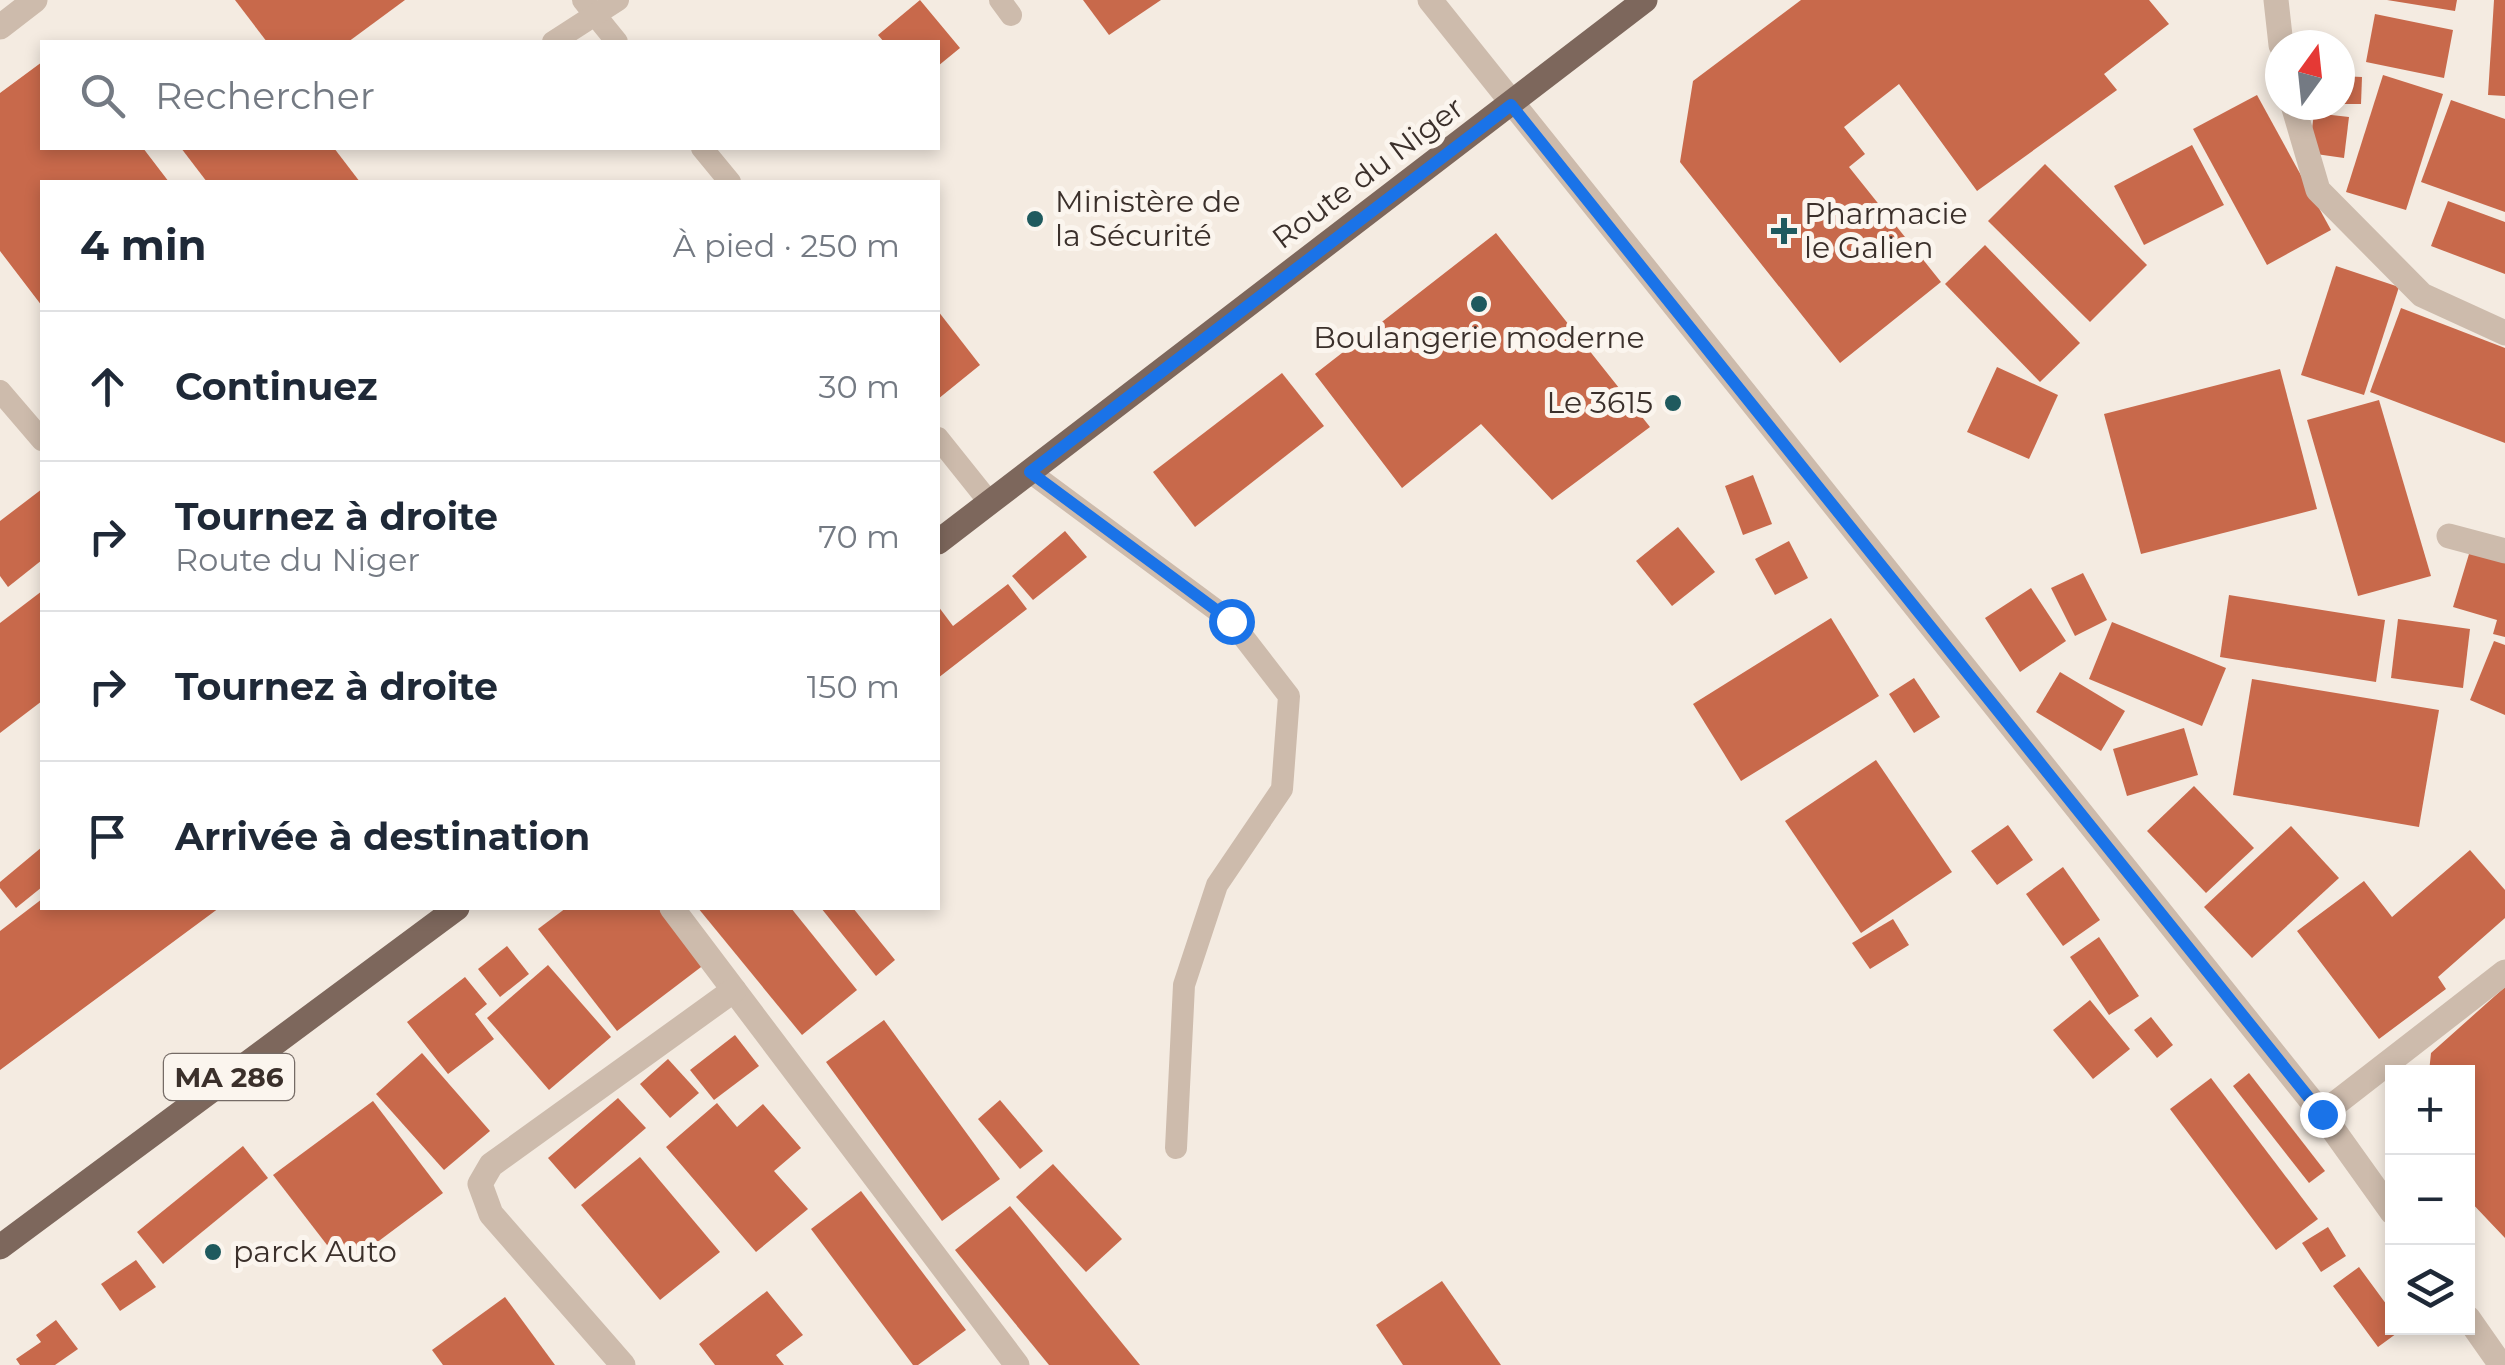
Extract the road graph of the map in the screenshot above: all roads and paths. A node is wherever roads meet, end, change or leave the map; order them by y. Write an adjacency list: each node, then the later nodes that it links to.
1 (35, 0): 7 (street)
2 (618, 0): 6 (lane)
3 (1430, 0): 11 (street)
4 (1645, 0): 11 (main road, Route du Niger)
5 (2276, 0): 8 (street)
6 (589, 8): 9 (lane); 10 (lane)
7 (0, 27)
8 (2279, 30)
9 (555, 40)
10 (615, 40)
11 (1511, 105): 19 (main road, Route du Niger); 28 (street)
12 (2297, 120): 15 (street)
13 (704, 150): 14 (lane)
14 (728, 180)
15 (2505, 333)
16 (0, 391): 17 (lane)
17 (40, 438)
18 (940, 440): 20 (lane)
19 (1030, 472): 20 (main road, Route du Niger); 29 (lane)
20 (990, 503): 22 (main road, Route du Niger)
21 (2448, 536): 23 (street)
22 (940, 540)
23 (2505, 551)
24 (448, 910): 31 (main road, MA 286)
25 (674, 910): 27 (street)
26 (2505, 972): 28 (street)
27 (734, 990): 33 (street); 34 (street)
28 (2322, 1114): 30 (street)
29 (1176, 1148)
30 (2385, 1202)
31 (0, 1246)
32 (2475, 1328): 35 (street)
33 (623, 1365)
34 (1018, 1365)
35 (2500, 1365)

